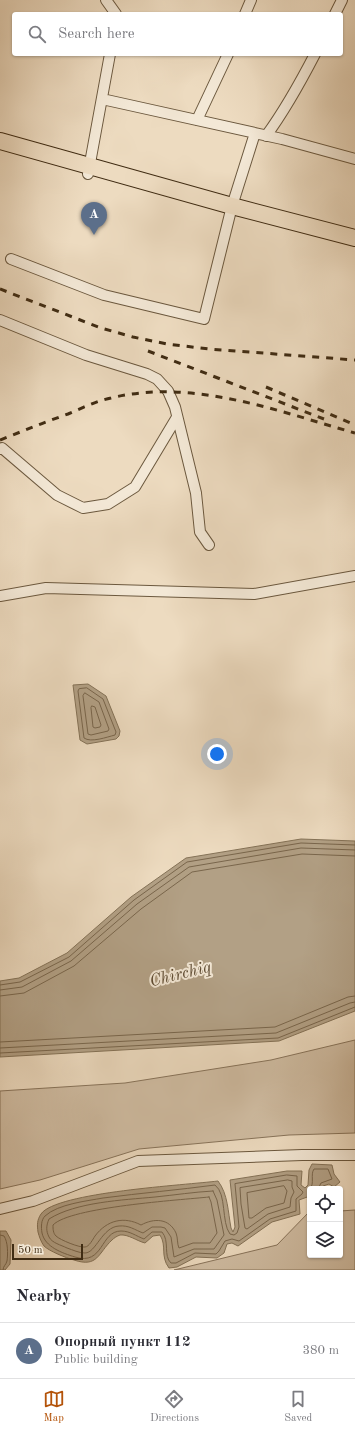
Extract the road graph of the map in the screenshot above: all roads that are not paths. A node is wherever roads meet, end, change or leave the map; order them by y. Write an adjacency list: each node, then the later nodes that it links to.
1 (106, 0): 4 (street)
2 (251, 0): 5 (street)
3 (342, 0): 6 (street)
4 (115, 12)
5 (246, 12)
6 (336, 12)
7 (110, 56): 10 (street)
8 (227, 56): 11 (street)
9 (314, 56): 13 (street)
10 (102, 99): 11 (street); 17 (street)
11 (197, 120): 12 (street)
12 (255, 133): 13 (street); 18 (street)
13 (266, 136): 16 (street)
14 (0, 141): 17 (main road)
15 (0, 150): 17 (main road)
16 (355, 159)
17 (89, 170): 18 (main road)
18 (231, 210): 19 (main road); 20 (main road); 21 (street)
19 (355, 238)
20 (355, 247)
21 (11, 259)
22 (0, 320): 23 (street)
23 (177, 417): 24 (street); 25 (street)
24 (0, 449)
25 (209, 545)
26 (355, 576): 27 (street)
27 (0, 596)
28 (355, 1155): 29 (street)
29 (0, 1209)

